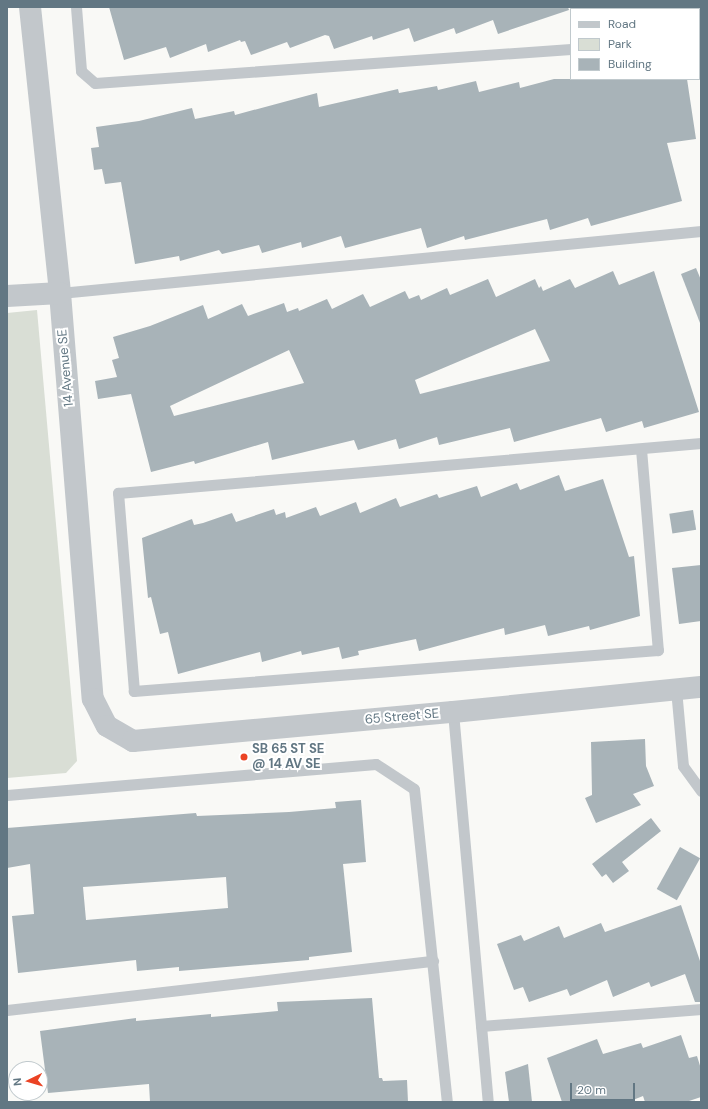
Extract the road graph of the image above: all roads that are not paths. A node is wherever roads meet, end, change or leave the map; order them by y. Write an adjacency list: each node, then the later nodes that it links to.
1 (30, 7): 5 (street, 14 Avenue SE)
2 (76, 7): 3 (lane)
3 (570, 49)
4 (701, 231): 5 (lane)
5 (60, 293): 6 (street); 12 (street, 14 Avenue SE)
6 (7, 296)
7 (701, 443): 8 (lane)
8 (641, 449): 8 (lane)
9 (701, 687): 10 (street, 65 Street SE)
10 (676, 689): 11 (street, 65 Street SE); 13 (lane)
11 (453, 712): 12 (street, 65 Street SE); 18 (lane)
12 (107, 726)
13 (701, 791)
14 (7, 795): 15 (lane)
15 (433, 961): 17 (lane); 19 (lane)
16 (701, 1009): 18 (lane)
17 (7, 1010)
18 (481, 1026): 20 (lane)
19 (447, 1102)
20 (488, 1102)

